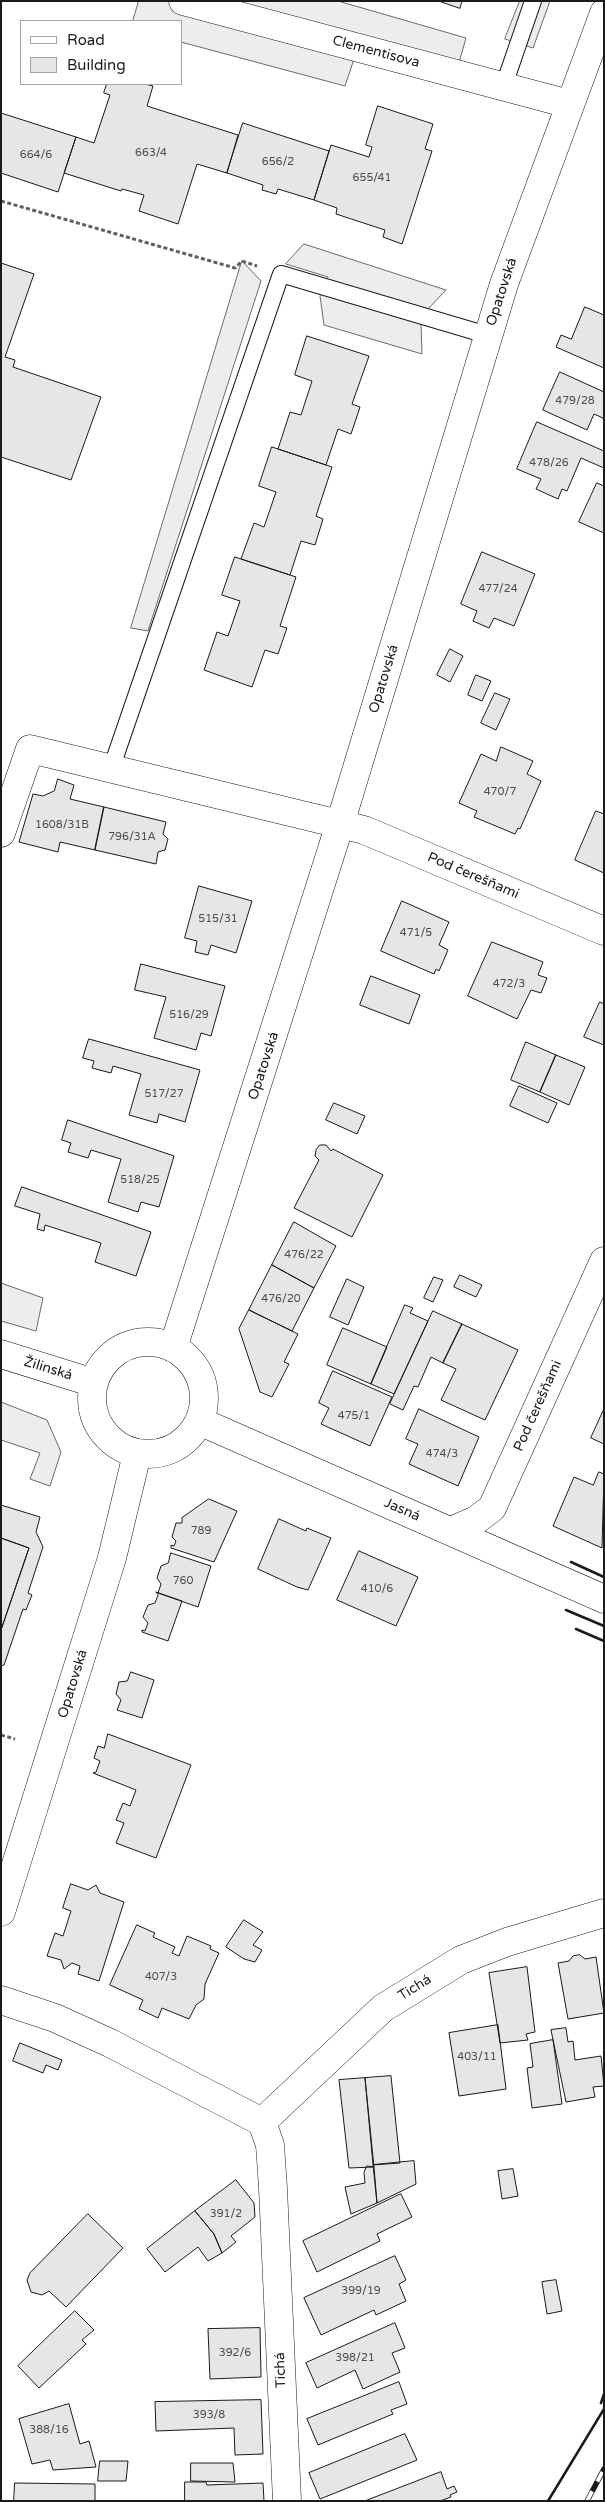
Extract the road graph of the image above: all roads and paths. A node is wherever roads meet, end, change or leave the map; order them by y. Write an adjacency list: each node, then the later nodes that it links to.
1 (183, 1): 4 (street, Clementisova)
2 (533, 1): 4 (lane)
3 (604, 13): 5 (street, Opatovská)
4 (504, 85): 5 (street, Clementisova)
5 (569, 104): 8 (street, Opatovská)
6 (1, 200): 7 (path)
7 (281, 274): 8 (lane); 9 (lane)
8 (487, 335): 10 (street, Opatovská)
9 (111, 769): 10 (street, Pod čerešňami); 11 (street, Pod čerešňami)
10 (340, 824): 12 (street, Pod čerešňami); 14 (street, Opatovská)
11 (1, 833)
12 (604, 931)
13 (604, 1261): 19 (street, Pod čerešňami)
14 (173, 1348): 16 (street); 17 (street)
15 (1, 1354): 16 (street, Žilinská)
16 (94, 1383): 18 (street)
17 (200, 1421): 18 (street); 19 (street, Jasná)
18 (137, 1454): 23 (street, Opatovská)
19 (451, 1531): 20 (street, Jasná)
20 (604, 1599)
21 (1, 1735): 22 (path)
22 (16, 1739)
23 (1, 1912)
24 (604, 1912): 26 (street, Tichá)
25 (1, 2000): 26 (street)
26 (262, 2122): 27 (street, Tichá)
27 (287, 2501)

